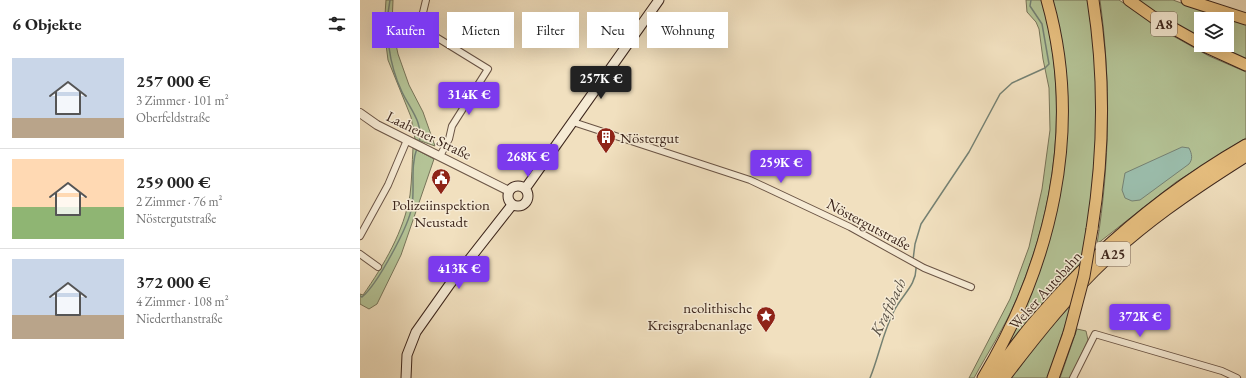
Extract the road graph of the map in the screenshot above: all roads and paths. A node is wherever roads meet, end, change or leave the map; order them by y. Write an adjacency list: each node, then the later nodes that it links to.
1 (426, 0): 15 (street)
2 (659, 0): 12 (main road)
3 (1048, 0): 25 (highway)
4 (1093, 0): 28 (highway, bridge)
5 (1129, 0): 8 (highway, A8)
6 (1187, 0): 7 (highway, A8)
7 (1246, 19)
8 (1194, 40)
9 (1217, 52): 10 (highway, A8)
10 (1246, 65)
11 (360, 113): 13 (street, Laahener Straße)
12 (573, 122): 17 (main road); 23 (street, Nöstergutstraße)
13 (406, 140): 15 (street, Laahener Straße); 20 (street)
14 (1246, 145): 26 (highway, Welser Autobahn / A25)
15 (440, 156): 18 (street, Laahener Straße)
16 (1246, 156): 27 (highway, Welser Autobahn / A25)
17 (524, 189): 18 (main road); 19 (main road)
18 (509, 191): 19 (main road)
19 (512, 205): 24 (main road)
20 (360, 236)
21 (360, 254): 22 (street)
22 (378, 267)
23 (971, 287)
24 (406, 378)
25 (983, 378)
26 (992, 378)
27 (1004, 378)
28 (1053, 378)
29 (1073, 378): 30 (street)
30 (1237, 378)

